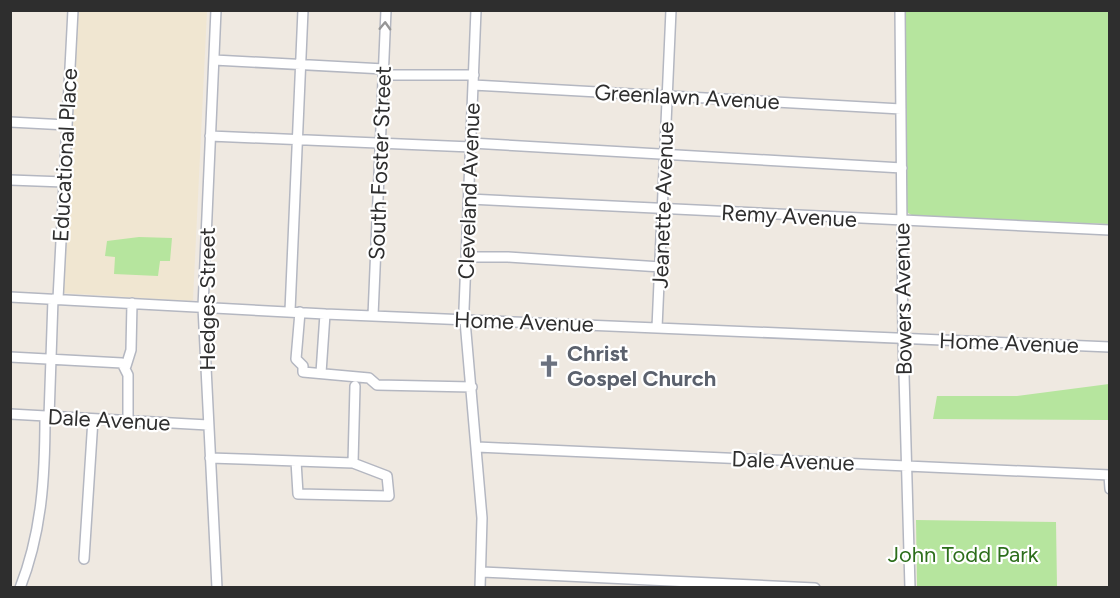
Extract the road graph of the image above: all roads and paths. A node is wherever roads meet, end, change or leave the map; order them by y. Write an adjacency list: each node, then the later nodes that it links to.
1 (73, 10): 15 (street, Educational Place)
2 (216, 10): 8 (street, Hedges Street)
3 (303, 10): 9 (street)
4 (386, 10): 10 (street, South Foster Street, one-way to 4)
5 (476, 10): 11 (street, Cleveland Avenue)
6 (670, 10): 12 (street, Jeanette Avenue)
7 (900, 10): 13 (street, Bowers Avenue)
8 (214, 60): 9 (street, Greenlawn Avenue); 16 (street, Hedges Street)
9 (300, 65): 10 (street, Greenlawn Avenue); 17 (street)
10 (383, 72): 11 (street, Greenlawn Avenue); 18 (street, South Foster Street)
11 (473, 80): 12 (street, Greenlawn Avenue); 19 (street, Cleveland Avenue)
12 (667, 95): 13 (street, Greenlawn Avenue); 20 (street, Jeanette Avenue)
13 (901, 109): 21 (street, Bowers Avenue)
14 (10, 122): 15 (street)
15 (67, 125): 23 (street, Educational Place)
16 (210, 135): 17 (street); 33 (street, Hedges Street)
17 (297, 140): 18 (street); 34 (street)
18 (381, 144): 19 (street); 36 (street, South Foster Street)
19 (471, 145): 20 (street); 24 (street, Cleveland Avenue)
20 (665, 152): 21 (street); 25 (street, Jeanette Avenue)
21 (902, 168): 26 (street, Bowers Avenue)
22 (10, 180): 23 (street)
23 (64, 182): 31 (street, Educational Place)
24 (469, 199): 25 (street, Remy Avenue); 28 (street, Cleveland Avenue)
25 (663, 210): 26 (street, Remy Avenue); 29 (street, Jeanette Avenue)
26 (902, 221): 27 (street, Remy Avenue); 39 (street, Bowers Avenue)
27 (1110, 230)
28 (466, 256): 29 (street); 37 (street, Cleveland Avenue)
29 (661, 267): 38 (street, Jeanette Avenue)
30 (10, 297): 31 (street, Home Avenue)
31 (55, 299): 32 (street, Home Avenue); 42 (street, Educational Place)
32 (132, 303): 33 (street, Home Avenue); 43 (street)
33 (203, 307): 34 (street, Home Avenue); 51 (street, Hedges Street)
34 (295, 312): 35 (street, Home Avenue); 44 (street)
35 (325, 314): 36 (street, Home Avenue); 44 (street)
36 (373, 316): 37 (street, Home Avenue)
37 (465, 319): 38 (street, Home Avenue); 46 (street, Cleveland Avenue)
38 (657, 328): 39 (street, Home Avenue)
39 (903, 339): 40 (street, Home Avenue); 56 (street, Bowers Avenue)
40 (1110, 347)
41 (10, 357): 42 (street)
42 (51, 359): 43 (street); 48 (street, Educational Place)
43 (126, 366): 50 (street)
44 (321, 374): 46 (street)
45 (355, 386): 55 (street)
46 (472, 387): 52 (street, Cleveland Avenue)
47 (10, 414): 48 (street, Dale Avenue)
48 (47, 417): 49 (street, Dale Avenue); 61 (street, Educational Place)
49 (93, 419): 50 (street, Dale Avenue); 59 (street)
50 (128, 421): 51 (street, Dale Avenue)
51 (208, 425): 53 (street, Hedges Street)
52 (477, 447): 56 (street, Dale Avenue); 60 (street, Cleveland Avenue)
53 (210, 458): 54 (street); 62 (street, Hedges Street)
54 (296, 461): 55 (street); 55 (street)
55 (353, 463)
56 (907, 466): 57 (street, Dale Avenue); 65 (street, Bowers Avenue)
57 (1109, 475): 58 (street)
58 (1110, 489)
59 (84, 559)
60 (482, 572): 63 (street, Cleveland Avenue); 64 (street)
61 (20, 588)
62 (217, 588)
63 (480, 588)
64 (815, 588)
65 (910, 588)

